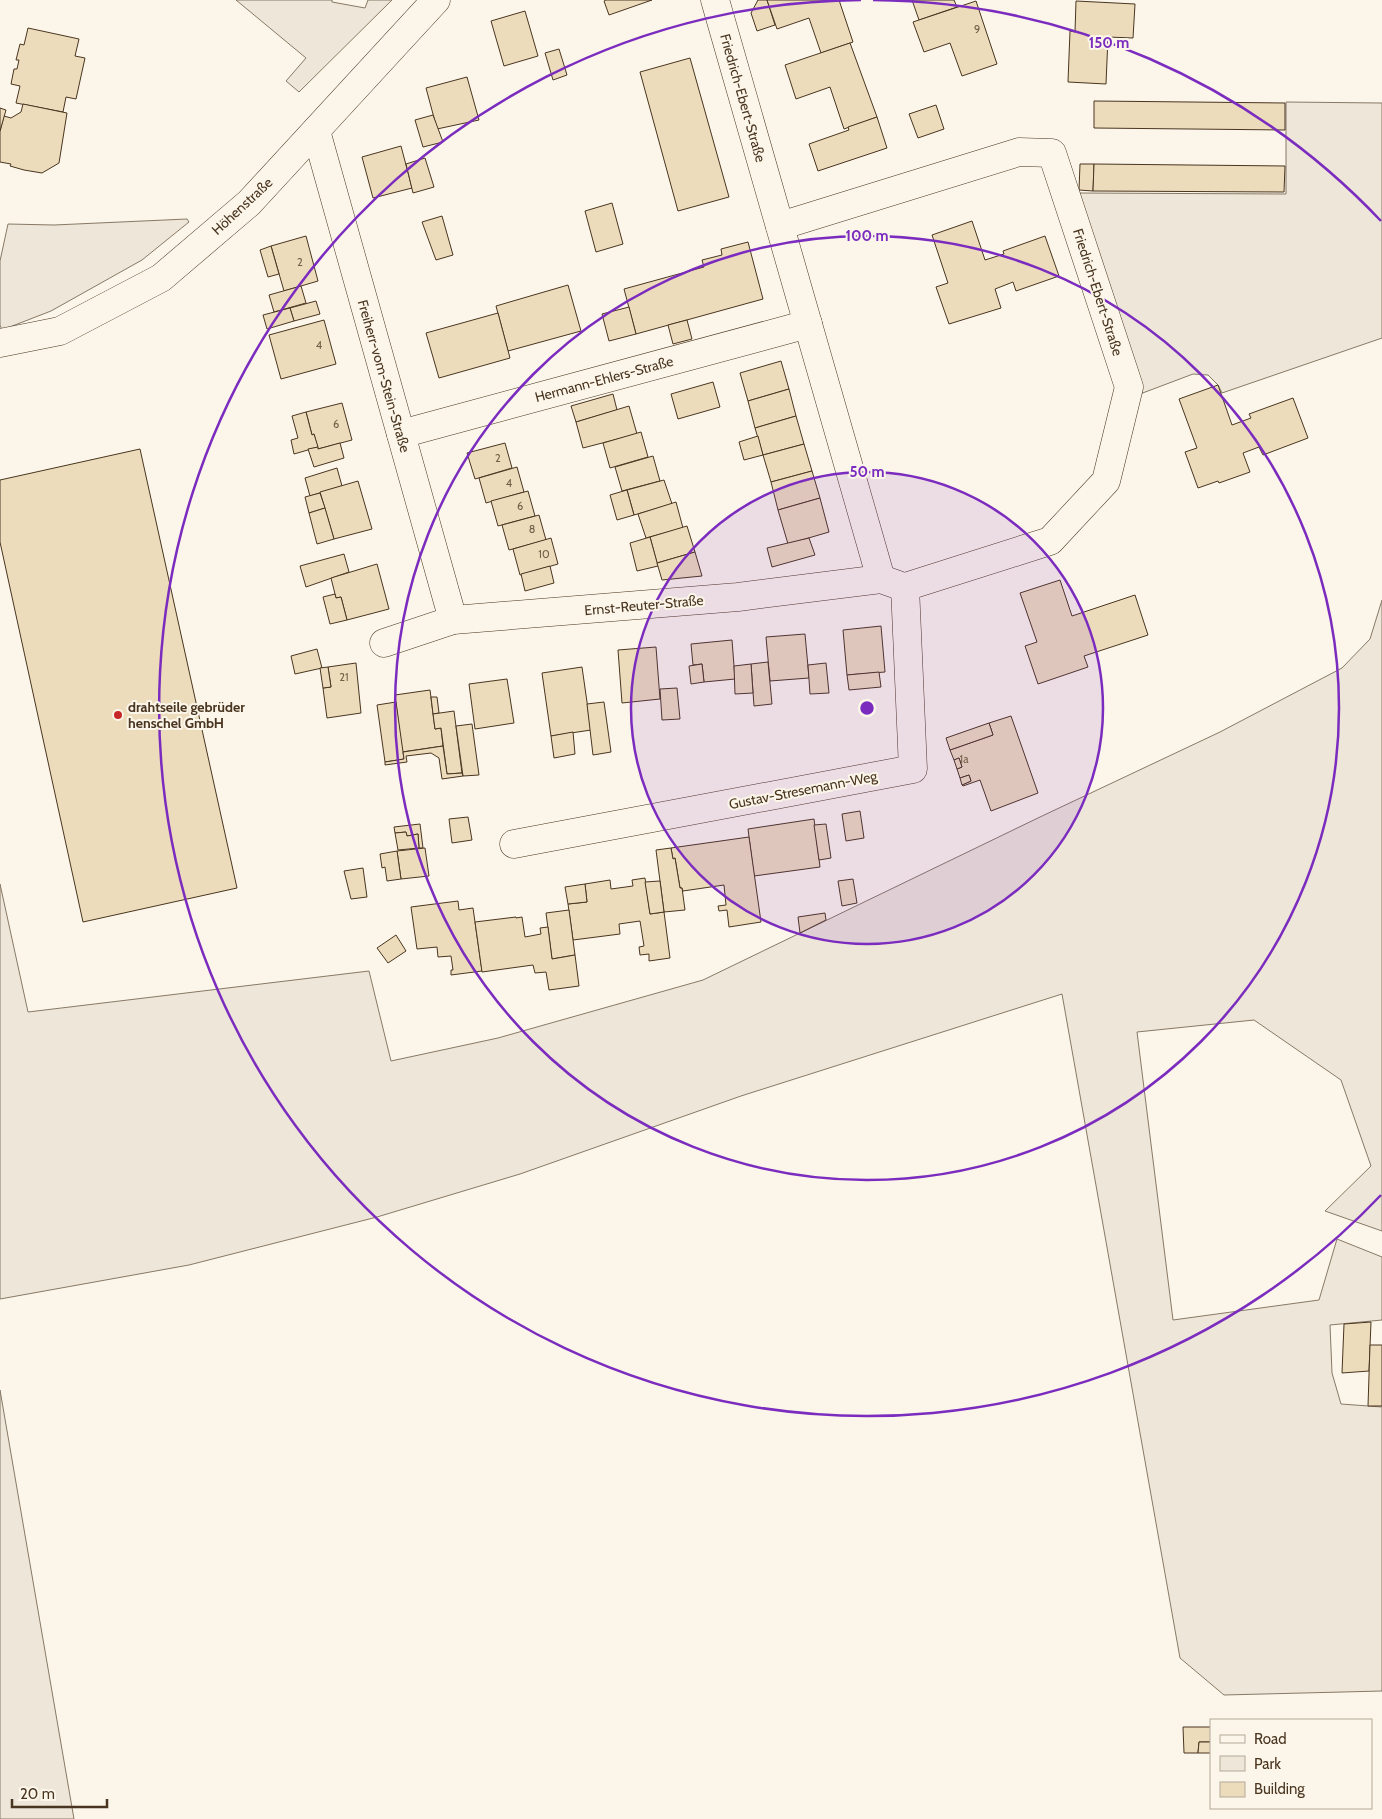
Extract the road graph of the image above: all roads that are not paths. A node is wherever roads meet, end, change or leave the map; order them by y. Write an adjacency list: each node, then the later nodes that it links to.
1 (436, 0): 3 (street, Höhenstraße)
2 (715, 0): 4 (street, Friedrich-Ebert-Straße)
3 (316, 131): 6 (street, Höhenstraße); 7 (street, Freiherr-vom-Stein-Straße)
4 (780, 226): 5 (street, Friedrich-Ebert-Straße); 8 (street, Friedrich-Ebert-Straße)
5 (808, 324): 7 (street, Hermann-Ehlers-Straße); 8 (street, Friedrich-Ebert-Straße)
6 (0, 343)
7 (401, 434): 9 (street, Freiherr-vom-Stein-Straße)
8 (893, 583): 9 (street, Ernst-Reuter-Straße); 11 (street, Gustav-Stresemann-Weg)
9 (453, 620): 10 (street, Ernst-Reuter-Straße)
10 (384, 643)
11 (514, 844)

